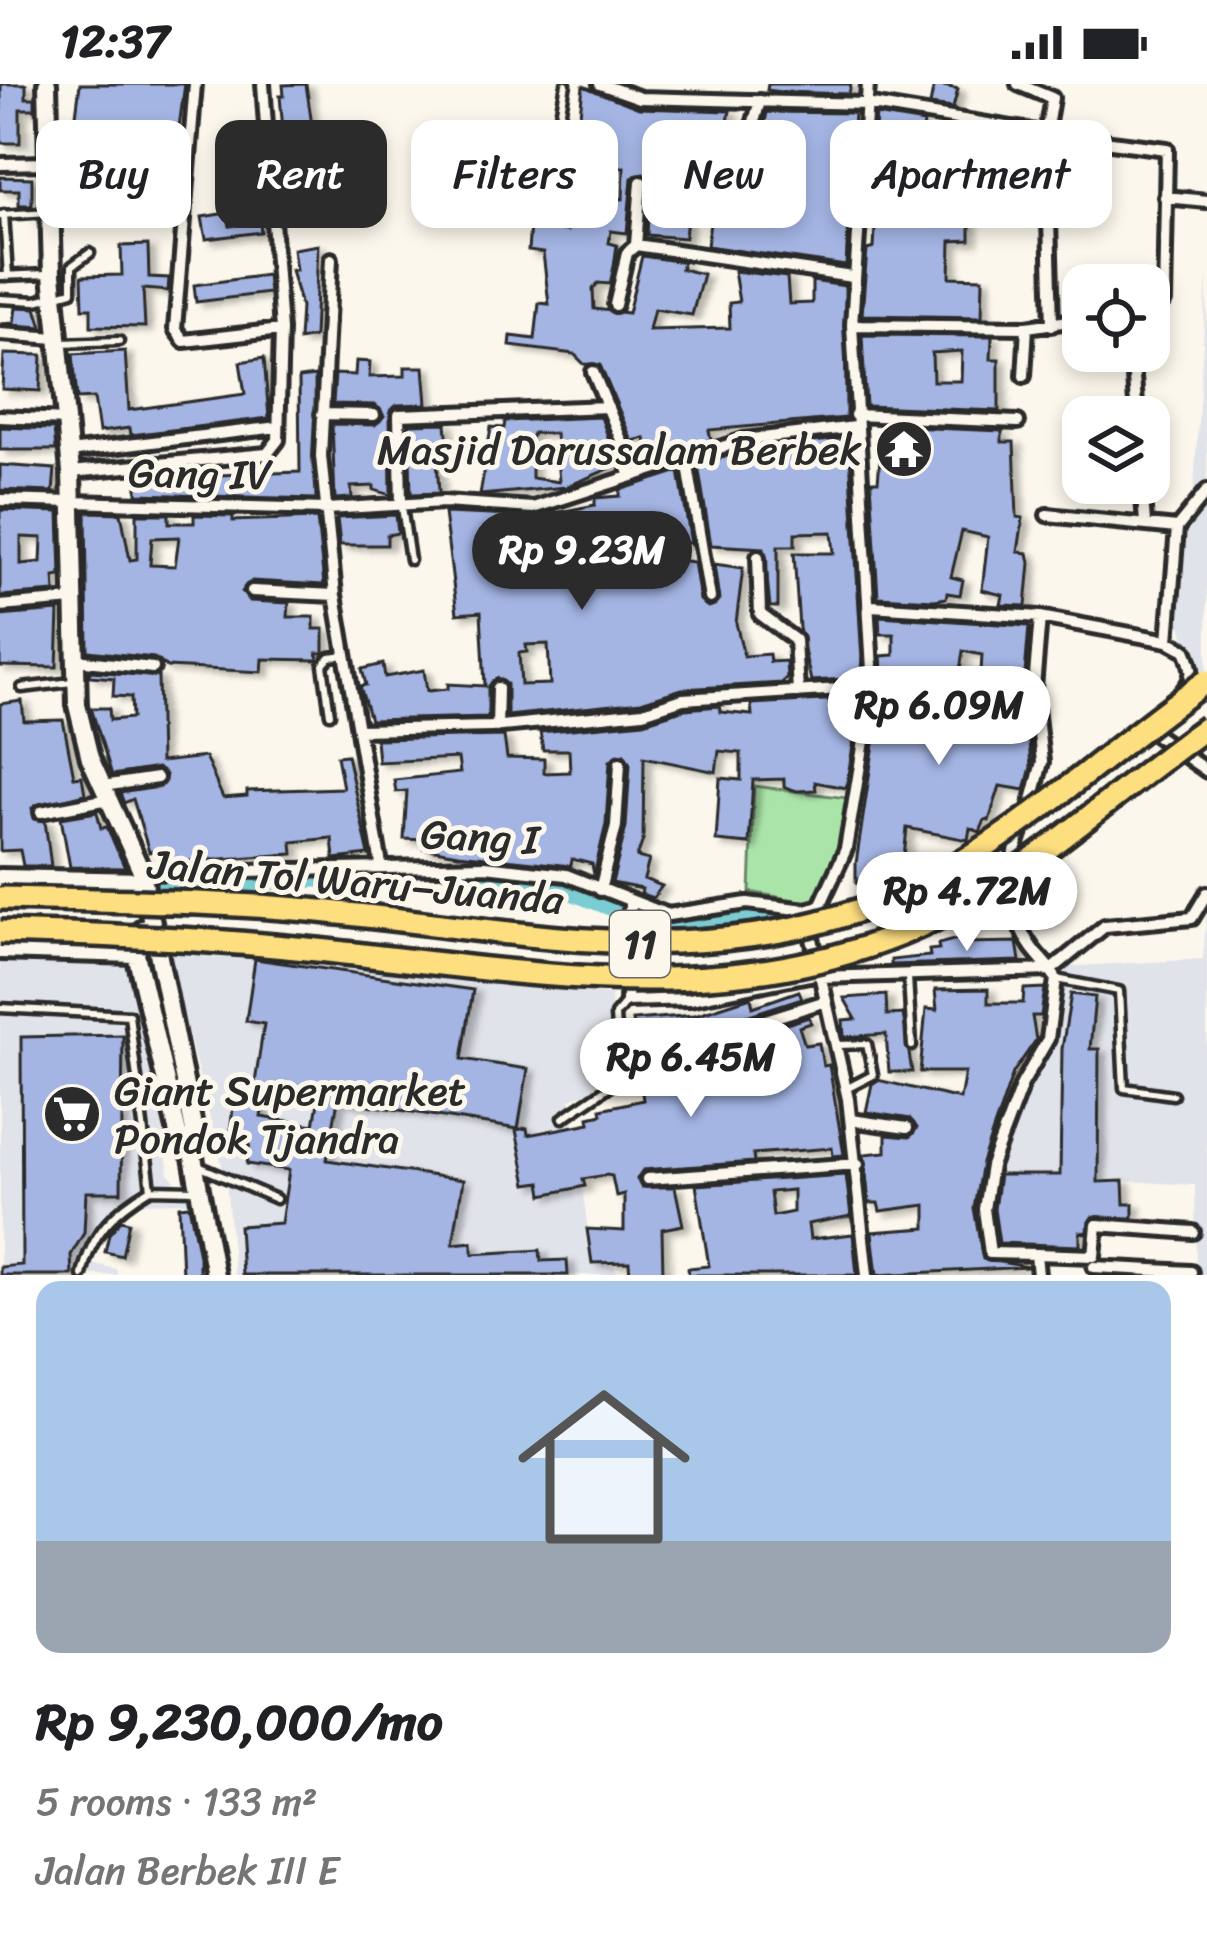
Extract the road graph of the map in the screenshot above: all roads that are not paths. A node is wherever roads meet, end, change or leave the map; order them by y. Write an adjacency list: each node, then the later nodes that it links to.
1 (47, 84): 11 (main road)
2 (195, 84): 40 (street)
3 (263, 84): 40 (street)
4 (566, 84): 12 (lane)
5 (600, 84): 8 (street)
6 (868, 84): 10 (street)
7 (1018, 84): 15 (street)
8 (650, 91): 9 (street)
9 (760, 100): 10 (street); 13 (street)
10 (866, 104): 14 (street); 32 (street)
11 (48, 120)
12 (559, 120)
13 (754, 120)
14 (964, 120)
15 (1051, 120)
16 (1112, 142): 20 (street)
17 (0, 164): 18 (street)
18 (36, 164)
19 (641, 182): 26 (street)
20 (1165, 197): 21 (street); 29 (street)
21 (1207, 201)
22 (36, 213): 23 (lane)
23 (2, 215): 31 (lane)
24 (51, 228): 30 (main road)
25 (1049, 228): 38 (street)
26 (636, 244): 32 (street); 35 (street)
27 (90, 253): 33 (lane)
28 (331, 259): 47 (street)
29 (1164, 264)
30 (52, 274): 31 (lane); 33 (main road)
31 (4, 276)
32 (852, 277): 37 (street)
33 (53, 295): 34 (lane); 42 (main road)
34 (0, 299)
35 (615, 305)
36 (1062, 323): 38 (street)
37 (852, 325): 39 (street); 51 (street)
38 (1052, 325): 39 (street)
39 (1027, 327): 45 (street)
40 (281, 330): 53 (street)
41 (0, 334): 42 (street)
42 (57, 341): 43 (lane); 50 (main road)
43 (119, 341)
44 (593, 372): 46 (street)
45 (1024, 376)
46 (608, 407): 57 (street); 61 (street)
47 (322, 414): 48 (street); 63 (street)
48 (374, 415)
49 (0, 417): 50 (street)
50 (66, 420): 54 (main road)
51 (855, 421): 52 (street, Gang IV); 55 (street, Gang IV); 74 (street)
52 (1018, 422)
53 (278, 427): 54 (street); 56 (street)
54 (69, 452): 56 (main road)
55 (687, 460): 57 (street, Gang IV); 71 (street)
56 (71, 472): 60 (main road)
57 (630, 476): 61 (street, Gang IV)
58 (1207, 490): 66 (street)
59 (0, 500): 60 (street, Gang IV)
60 (72, 503): 63 (street, Gang IV); 72 (main road)
61 (401, 503): 63 (street, Gang IV); 68 (lane)
62 (1144, 504): 65 (street)
63 (326, 509): 70 (street)
64 (1047, 515): 65 (street)
65 (1145, 523): 66 (street)
66 (1178, 528): 76 (street)
67 (758, 557): 86 (street)
68 (410, 560)
69 (252, 591): 70 (street)
70 (335, 595): 77 (street)
71 (710, 598)
72 (73, 600): 73 (street); 78 (main road)
73 (0, 606)
74 (871, 606): 75 (street); 82 (street)
75 (1040, 617): 76 (street); 83 (street)
76 (1168, 641): 92 (street)
77 (345, 655): 87 (lane); 90 (street)
78 (75, 660): 79 (street); 80 (main road)
79 (153, 668)
80 (76, 681): 84 (lane); 94 (main road)
81 (1207, 681): 98 (highway, Jalan Tol Waru–Juanda / 11, bridge)
82 (873, 682): 83 (street); 86 (street); 102 (street)
83 (1034, 684): 107 (street)
84 (22, 688)
85 (498, 688): 88 (street)
86 (798, 692): 88 (street)
87 (330, 714)
88 (497, 727): 90 (street)
89 (1207, 727): 104 (highway, Jalan Tol Waru–Juanda / 11, bridge)
90 (359, 730): 96 (street)
91 (620, 764): 99 (street)
92 (1207, 771)
93 (157, 778): 94 (street)
94 (106, 792): 95 (street); 97 (main road)
95 (41, 812)
96 (381, 866): 97 (street, Gang I); 99 (street, Gang I)
97 (143, 877): 98 (main road); 103 (main road)
98 (2, 889)
99 (600, 890): 101 (street, Gang I)
100 (1207, 893): 107 (street)
101 (629, 907): 102 (street, Gang I); 109 (street)
102 (806, 910): 106 (street)
103 (148, 917): 105 (main road); 120 (main road)
104 (1, 941): 105 (main road)
105 (136, 954): 120 (main road)
106 (820, 975): 108 (street); 109 (street); 110 (street)
107 (1054, 975): 108 (street); 116 (lane); 127 (street)
108 (908, 977): 114 (lane)
109 (626, 1001): 117 (lane)
110 (826, 1001): 112 (street); 113 (street)
111 (0, 1008): 123 (lane)
112 (737, 1029)
113 (836, 1045): 115 (street); 115 (lane)
114 (912, 1046)
115 (846, 1089): 118 (street)
116 (1173, 1095)
117 (563, 1118)
118 (851, 1120): 119 (street); 121 (street)
119 (907, 1128)
120 (195, 1161): 124 (main road); 125 (lane)
121 (858, 1164): 122 (street); 132 (street)
122 (647, 1178)
123 (151, 1189): 124 (lane); 130 (lane)
124 (202, 1190): 131 (main road)
125 (276, 1198)
126 (1193, 1232): 128 (street)
127 (1036, 1254): 128 (street); 133 (street)
128 (1094, 1266): 129 (street)
129 (1190, 1272)
130 (82, 1275)
131 (215, 1275)
132 (867, 1275)
133 (1038, 1275)

